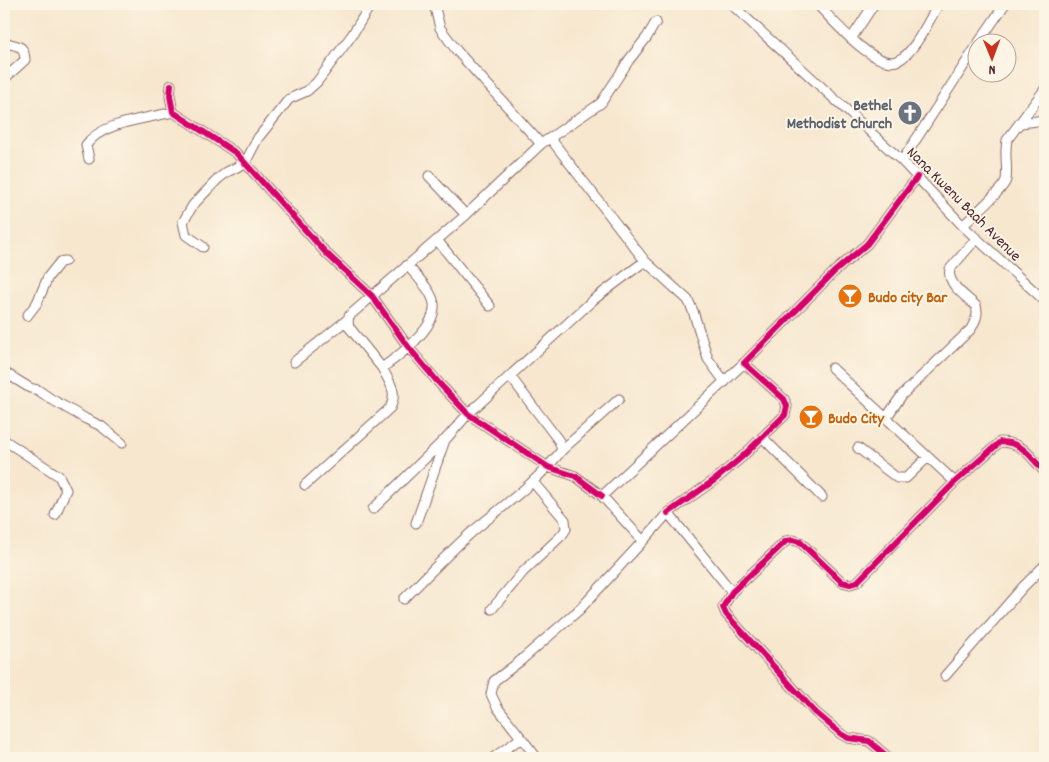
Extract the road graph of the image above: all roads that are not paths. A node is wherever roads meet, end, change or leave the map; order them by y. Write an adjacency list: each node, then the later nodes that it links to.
1 (371, 4): 23 (street)
2 (434, 4): 20 (street)
3 (732, 4): 22 (street, Nana Kwenu Baah Avenue)
4 (818, 4): 10 (street)
5 (874, 4): 10 (street)
6 (939, 4): 10 (street)
7 (1005, 4): 9 (street)
8 (656, 22): 19 (street)
9 (986, 32)
10 (851, 39)
11 (4, 42): 13 (street)
12 (966, 62): 22 (street)
13 (4, 79)
14 (171, 85): 16 (street)
15 (1045, 89): 18 (street)
16 (173, 112): 21 (street); 23 (street)
17 (1045, 120): 18 (street)
18 (1021, 123): 27 (street)
19 (550, 138): 20 (street); 32 (street)
20 (541, 144): 26 (street)
21 (89, 159)
22 (902, 161): 25 (street, Nana Kwenu Baah Avenue)
23 (245, 163): 30 (street); 34 (street)
24 (429, 176): 26 (street)
25 (917, 177): 27 (street, Nana Kwenu Baah Avenue); 41 (street)
26 (466, 215): 29 (street)
27 (963, 226): 28 (street, Nana Kwenu Baah Avenue)
28 (977, 238): 35 (street, Nana Kwenu Baah Avenue); 49 (street)
29 (437, 240): 33 (street); 36 (street)
30 (203, 247)
31 (64, 261): 37 (street)
32 (645, 261): 45 (street); 46 (street)
33 (407, 265): 34 (street); 39 (street)
34 (372, 296): 38 (street); 39 (street)
35 (1045, 301)
36 (490, 306)
37 (28, 316)
38 (348, 319): 40 (street); 42 (street)
39 (409, 348): 42 (street); 48 (street)
40 (294, 362)
41 (744, 363): 46 (street); 50 (street)
42 (382, 368): 61 (street)
43 (832, 368): 49 (street)
44 (4, 372): 53 (street)
45 (510, 376): 48 (street); 55 (street)
46 (724, 382): 62 (street)
47 (619, 399): 55 (street)
48 (468, 414): 52 (street); 57 (street)
49 (886, 418): 56 (street)
50 (762, 437): 63 (street); 65 (street)
51 (4, 440): 66 (street)
52 (445, 440): 64 (street); 67 (street)
53 (122, 443)
54 (858, 448): 56 (street)
55 (562, 450): 57 (street)
56 (928, 457): 60 (street)
57 (548, 467): 59 (street); 62 (street)
58 (1045, 472): 60 (street)
59 (533, 482): 71 (street); 72 (street)
60 (955, 482): 70 (street)
61 (305, 485)
62 (602, 496): 68 (street)
63 (822, 497)
64 (373, 509)
65 (668, 512): 68 (street); 70 (street)
66 (55, 515)
67 (416, 523)
68 (643, 541): 74 (street)
69 (1045, 565): 73 (street)
70 (732, 592): 77 (street)
71 (404, 599)
72 (492, 609)
73 (946, 676)
74 (521, 738): 75 (street); 76 (street)
75 (493, 758)
76 (537, 758)
77 (889, 758)

